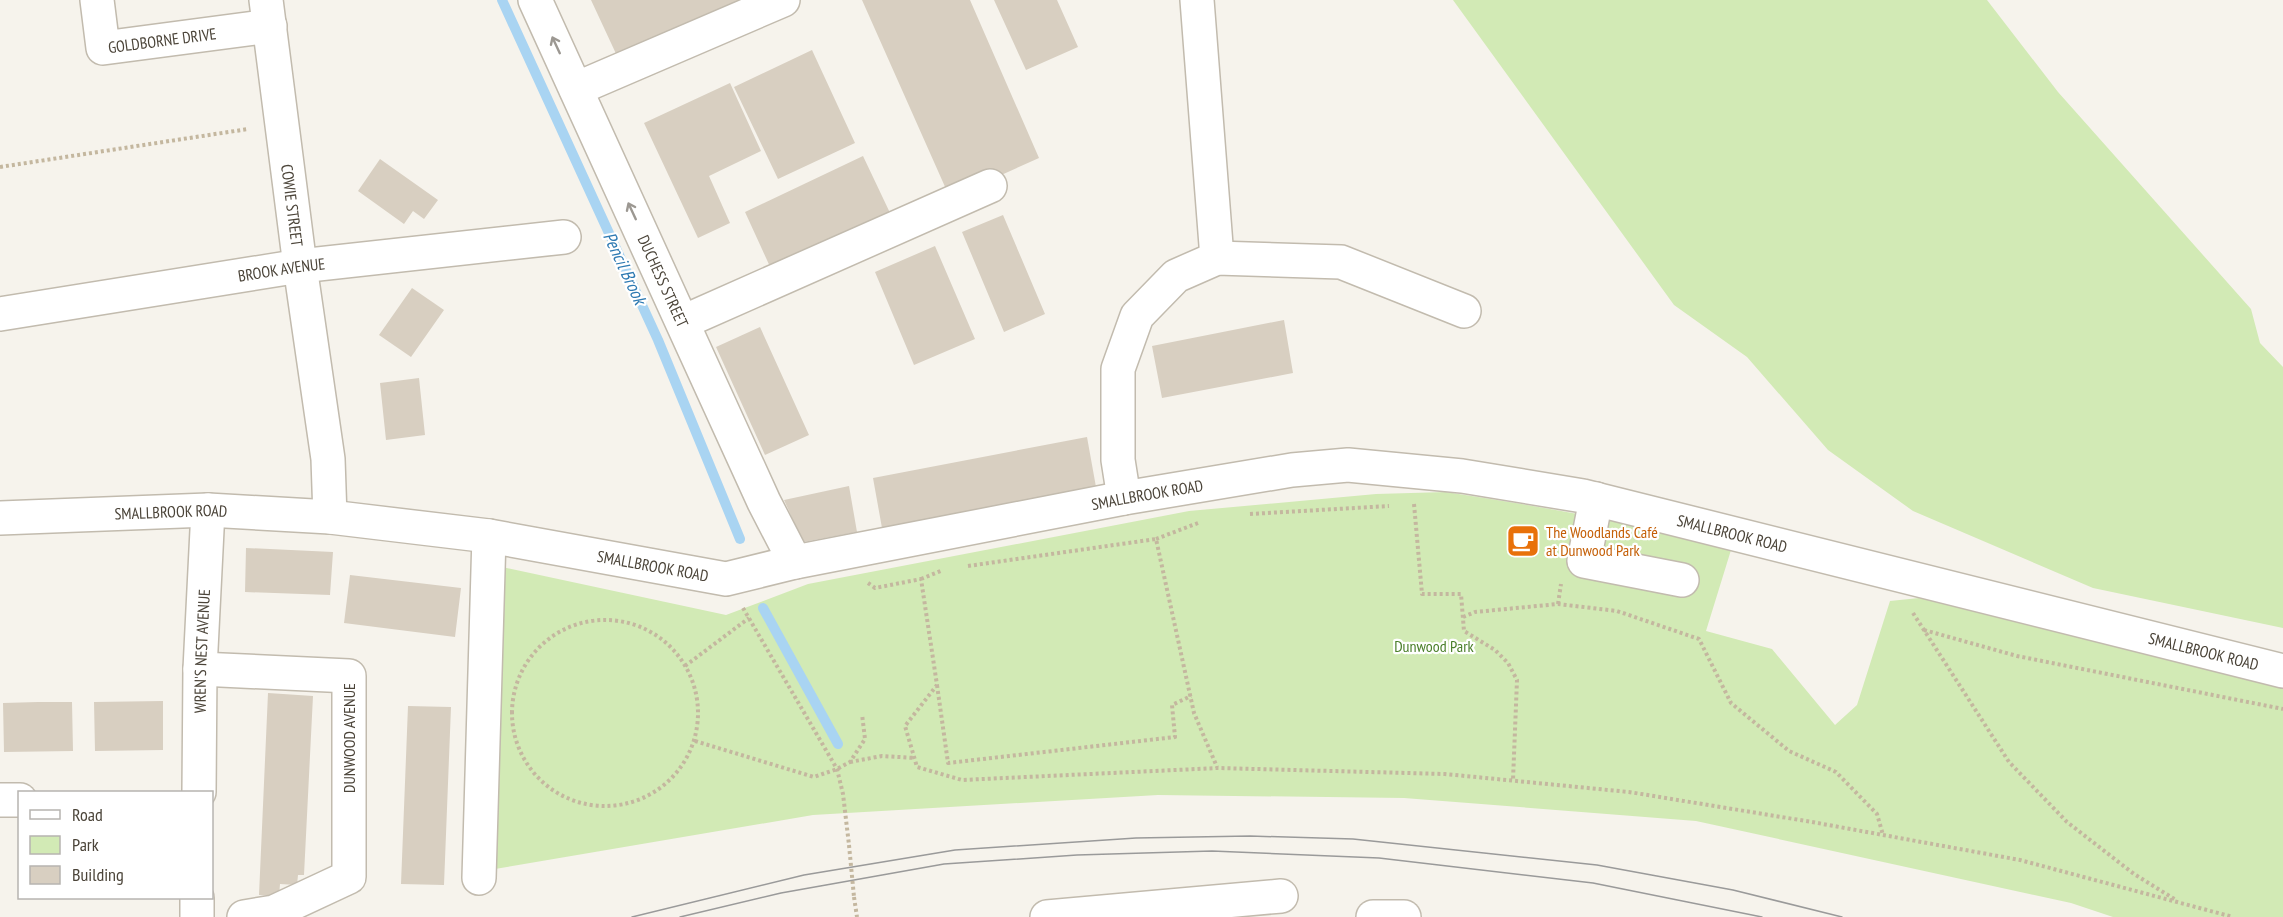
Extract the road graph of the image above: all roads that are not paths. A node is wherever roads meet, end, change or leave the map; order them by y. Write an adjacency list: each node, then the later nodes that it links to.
1 (97, 0): 5 (street, GOLDBORNE DRIVE)
2 (535, 0): 6 (street, DUCHESS STREET, one-way to 2)
3 (783, 0): 6 (street)
4 (1197, 0): 9 (street)
5 (268, 13): 10 (street, COWIE STREET)
6 (576, 90): 13 (street, DUCHESS STREET, one-way to 6)
7 (990, 186): 13 (street)
8 (564, 237): 10 (street, BROOK AVENUE)
9 (1217, 258): 11 (street); 14 (street)
10 (300, 266): 12 (street, BROOK AVENUE); 17 (street, COWIE STREET)
11 (1464, 311)
12 (0, 314)
13 (683, 322): 20 (street, DUCHESS STREET)
14 (1124, 498): 15 (street, SMALLBROOK ROAD); 20 (street, SMALLBROOK ROAD)
15 (1596, 499): 21 (street); 23 (street, SMALLBROOK ROAD)
16 (208, 510): 17 (street, SMALLBROOK ROAD); 18 (street, SMALLBROOK ROAD); 22 (street, WREN'S NEST AVENUE)
17 (330, 517): 19 (street, SMALLBROOK ROAD)
18 (0, 518)
19 (489, 536): 20 (street, SMALLBROOK ROAD); 27 (street)
20 (795, 562)
21 (1682, 580)
22 (200, 669): 24 (street, WREN'S NEST AVENUE); 31 (street, DUNWOOD AVENUE)
23 (2283, 671)
24 (199, 791)
25 (0, 800): 26 (street)
26 (18, 800)
27 (479, 878)
28 (1281, 896): 32 (street)
29 (197, 899): 30 (street)
30 (197, 917)
31 (244, 917)
32 (1047, 917)
33 (1373, 917): 34 (street)
34 (1404, 917)

